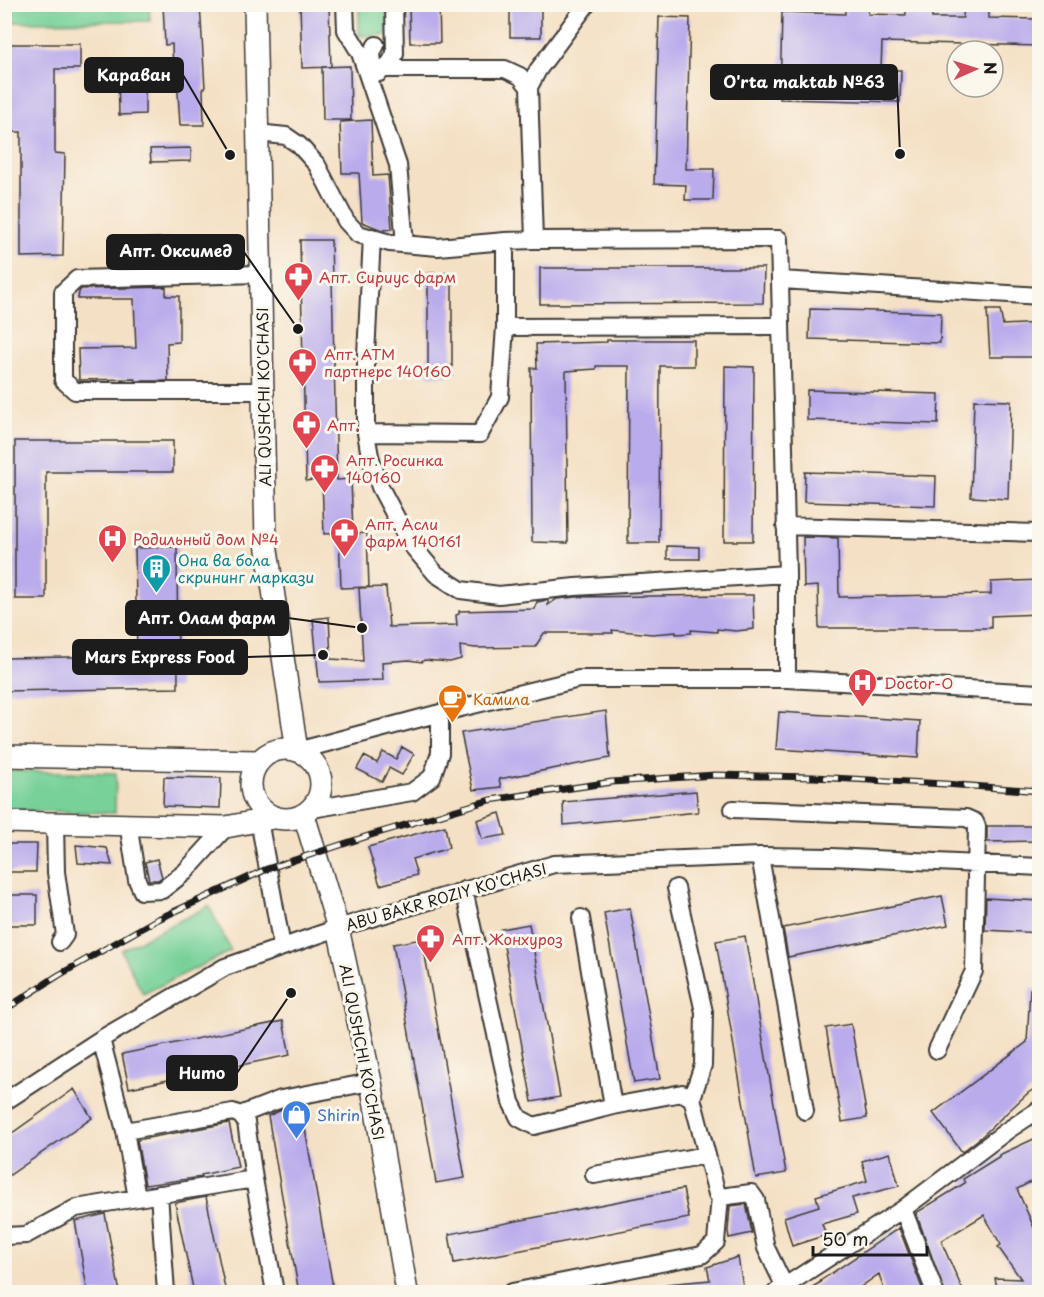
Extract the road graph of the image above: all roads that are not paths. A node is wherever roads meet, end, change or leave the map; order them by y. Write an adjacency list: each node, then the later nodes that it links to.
1 (255, 4): 9 (main road, ALI QUSHCHI KO'CHASI)
2 (345, 4): 7 (street)
3 (394, 4): 6 (street)
4 (587, 4): 8 (street)
5 (376, 45): 6 (street)
6 (384, 69): 7 (street); 8 (street)
7 (369, 82): 13 (street)
8 (529, 87): 11 (street)
9 (257, 133): 10 (street); 16 (main road, ALI QUSHCHI KO'CHASI)
10 (372, 237): 13 (street); 22 (street)
11 (534, 240): 12 (street); 17 (street)
12 (505, 241): 13 (street); 20 (street)
13 (405, 244)
14 (141, 248): 15 (street)
15 (197, 274): 16 (street); 21 (street)
16 (260, 274): 21 (main road, ALI QUSHCHI KO'CHASI)
17 (781, 280): 18 (street); 19 (street)
18 (1040, 296)
19 (780, 326): 20 (street); 23 (street)
20 (505, 327): 22 (street)
21 (262, 391): 29 (main road, ALI QUSHCHI KO'CHASI)
22 (366, 433): 25 (street)
23 (785, 526): 24 (street); 25 (street)
24 (1040, 533)
25 (787, 574): 26 (street)
26 (787, 679): 27 (street); 28 (street)
27 (1040, 693)
28 (440, 713): 29 (street); 34 (street)
29 (297, 751): 31 (main road); 34 (main road)
30 (4, 756): 32 (main road)
31 (259, 760): 32 (main road); 35 (main road)
32 (227, 761): 39 (main road)
33 (733, 810): 41 (street)
34 (308, 812): 35 (main road); 46 (main road, ALI QUSHCHI KO'CHASI)
35 (266, 819): 39 (main road); 48 (street)
36 (4, 822): 37 (main road)
37 (55, 822): 38 (main road); 47 (street)
38 (128, 823): 39 (main road); 39 (street)
39 (226, 827)
40 (760, 856): 41 (street, ABU BAKR ROZIY KO'CHASI); 44 (street, ABU BAKR ROZIY KO'CHASI); 56 (street)
41 (976, 864): 42 (street, ABU BAKR ROZIY KO'CHASI); 50 (street)
42 (1040, 867)
43 (676, 888): 52 (street)
44 (464, 890): 46 (street, ABU BAKR ROZIY KO'CHASI); 54 (street)
45 (581, 918): 54 (street)
46 (338, 928): 48 (street, ABU BAKR ROZIY KO'CHASI); 51 (main road, ALI QUSHCHI KO'CHASI)
47 (60, 942)
48 (282, 946): 49 (street, ABU BAKR ROZIY KO'CHASI)
49 (102, 1039): 53 (street, ABU BAKR ROZIY KO'CHASI); 58 (street)
50 (937, 1050)
51 (370, 1082): 57 (street); 70 (main road, ALI QUSHCHI KO'CHASI)
52 (692, 1098): 54 (street); 59 (street)
53 (4, 1102)
54 (614, 1106)
55 (1040, 1109): 65 (street)
56 (805, 1111)
57 (240, 1114): 58 (street); 61 (street)
58 (125, 1131): 64 (street)
59 (707, 1155): 60 (street); 63 (street)
60 (594, 1175)
61 (254, 1179): 62 (street); 69 (street)
62 (159, 1194): 64 (street); 68 (street)
63 (720, 1197): 67 (street); 71 (street)
64 (137, 1198): 66 (street)
65 (903, 1209): 67 (street); 72 (street)
66 (4, 1236)
67 (780, 1290)
68 (166, 1293)
69 (275, 1293)
70 (407, 1293)
71 (512, 1293)
72 (935, 1293)

